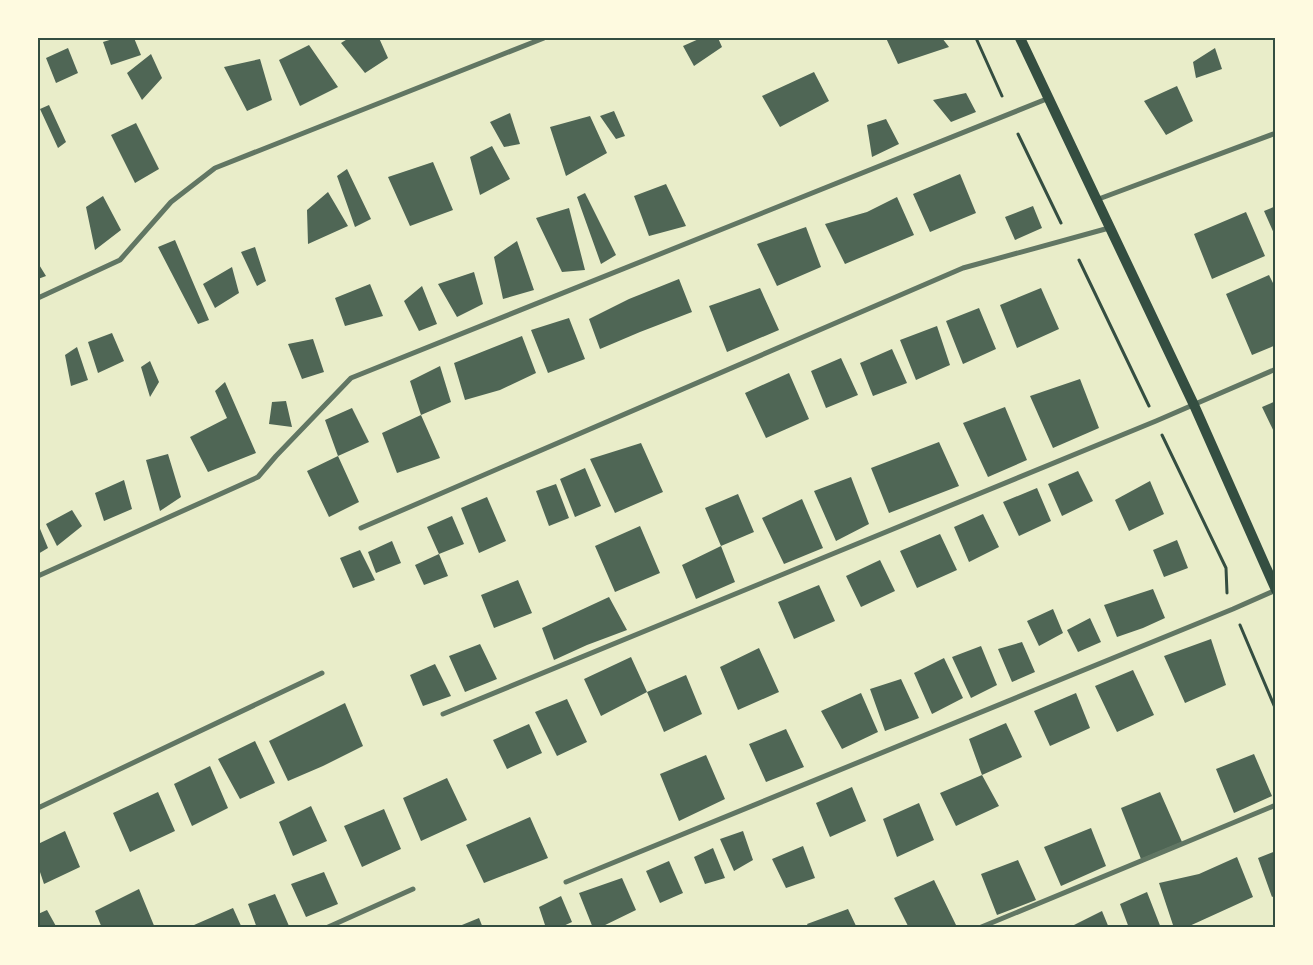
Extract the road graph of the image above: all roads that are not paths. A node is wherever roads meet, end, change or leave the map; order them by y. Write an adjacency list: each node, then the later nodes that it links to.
1 (544, 38): 7 (street)
2 (1020, 38): 3 (main road)
3 (1049, 98): 5 (main road); 11 (street)
4 (1276, 133): 5 (street)
5 (1096, 200): 6 (main road)
6 (1109, 228): 9 (main road); 10 (street)
7 (38, 298)
8 (1276, 369): 9 (street)
9 (1194, 405): 12 (main road); 14 (street)
10 (361, 528)
11 (38, 576)
12 (1276, 590): 17 (street)
13 (322, 673): 16 (street)
14 (443, 714)
15 (1276, 805): 20 (street)
16 (38, 808)
17 (566, 882)
18 (413, 889): 19 (street)
19 (326, 928)
20 (979, 928)

